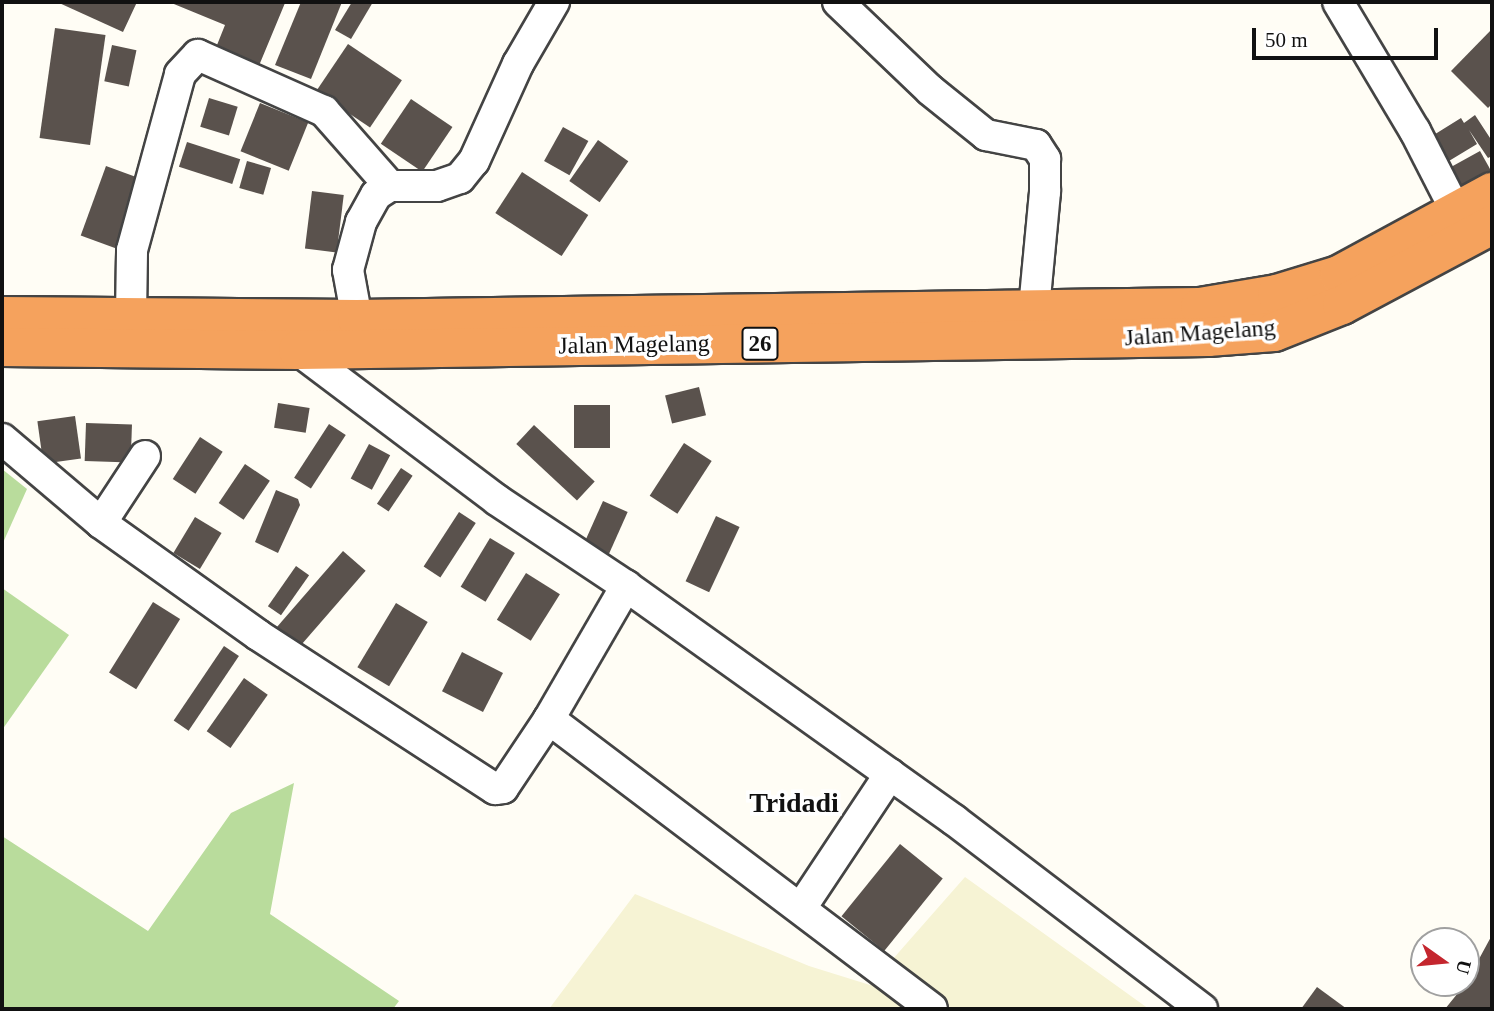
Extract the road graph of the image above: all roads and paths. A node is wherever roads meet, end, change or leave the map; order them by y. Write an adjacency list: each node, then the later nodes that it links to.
1 (554, 2): 4 (street)
2 (838, 2): 7 (street)
3 (1338, 2): 6 (street)
4 (390, 186): 9 (street); 10 (street)
5 (1492, 192): 6 (highway, Jalan Magelang / 26)
6 (1475, 219): 7 (highway, Jalan Magelang / 26); 12 (highway, Jalan Magelang / 26)
7 (1034, 309): 10 (highway, Jalan Magelang / 26)
8 (2, 316): 9 (highway, Jalan Magelang / 26)
9 (131, 316): 10 (highway, Jalan Magelang / 26)
10 (357, 318)
11 (2, 347): 12 (highway, Jalan Magelang / 26)
12 (298, 350): 16 (street)
13 (2, 439): 15 (street)
14 (145, 456): 15 (street)
15 (101, 523): 17 (street)
16 (626, 586): 17 (street); 18 (street)
17 (549, 719): 19 (street)
18 (890, 774): 19 (street); 21 (street)
19 (801, 908): 20 (street)
20 (932, 1009)
21 (1202, 1009)

